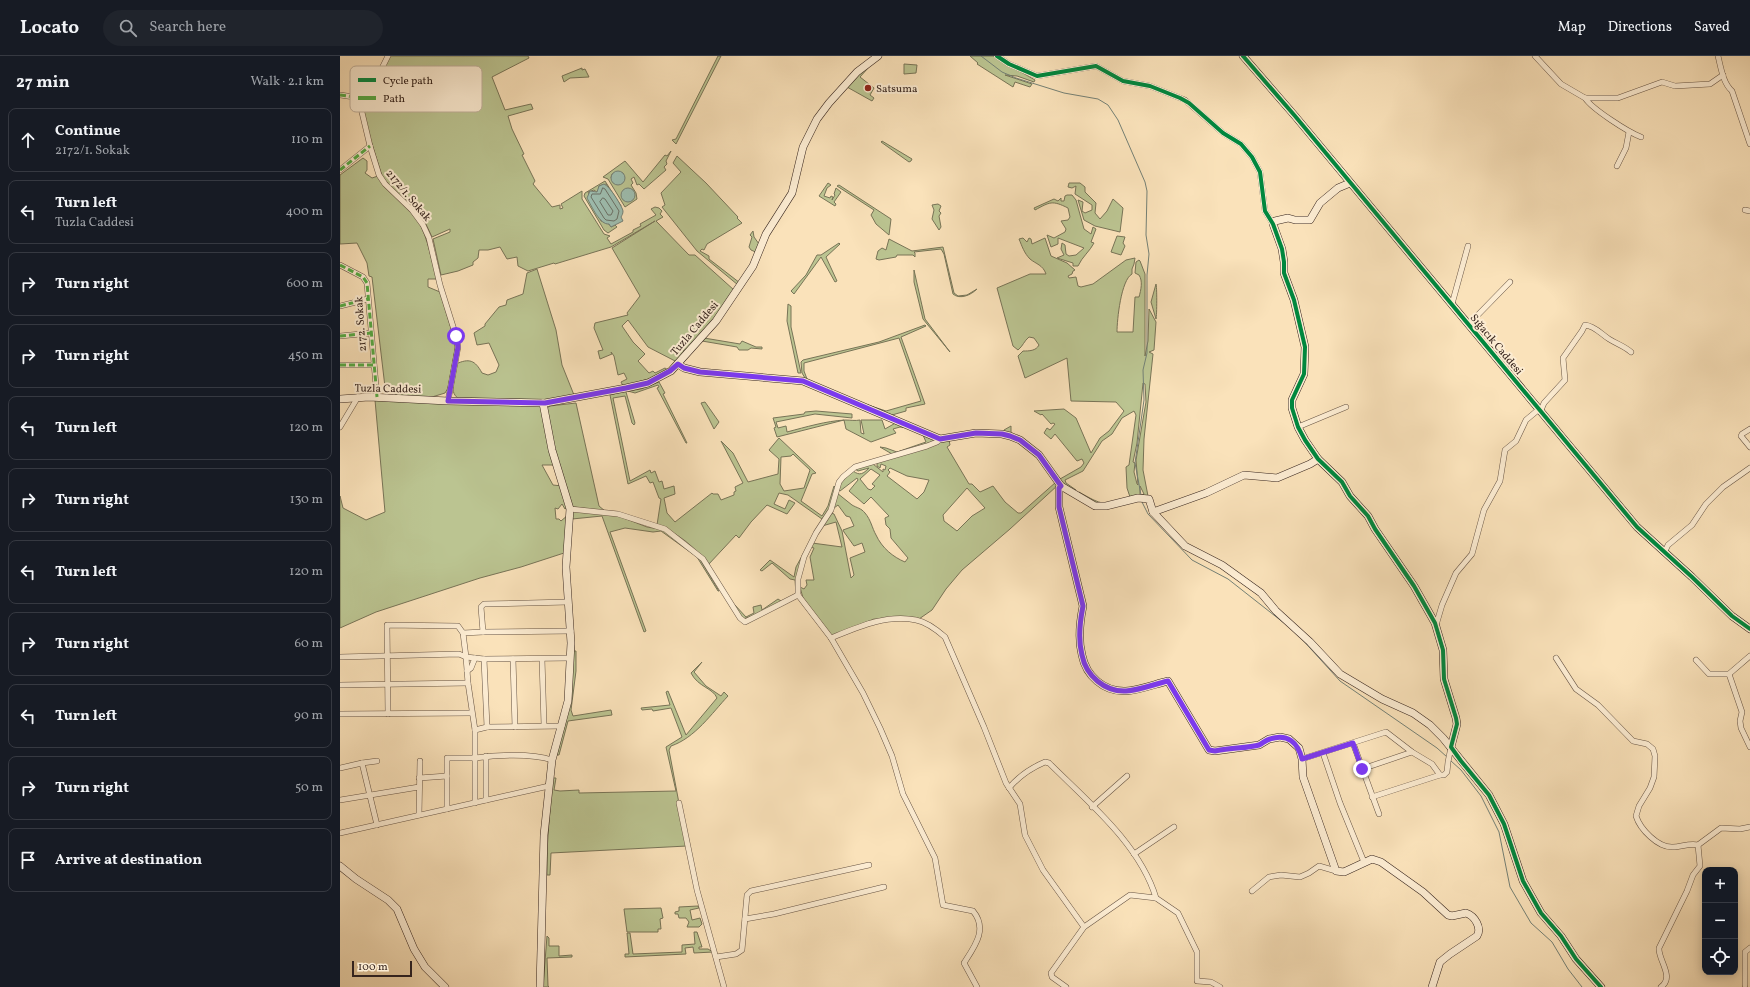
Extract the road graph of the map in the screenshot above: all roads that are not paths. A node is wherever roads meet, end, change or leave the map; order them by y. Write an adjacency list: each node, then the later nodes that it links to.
1 (388, 56): 7 (street)
2 (878, 56): 31 (street, Tuzla Caddesi)
3 (997, 56): 20 (street)
4 (1243, 56): 19 (street, Sığacık Caddesi)
5 (1535, 56): 11 (street)
6 (1718, 56): 8 (street)
7 (383, 66)
8 (1723, 75): 11 (street); 15 (street)
9 (340, 95): 10 (street)
10 (350, 96)
11 (1585, 98): 13 (street)
12 (362, 112): 16 (street, 2172/1. Sokak)
13 (1629, 132): 14 (street); 17 (street)
14 (1641, 137)
15 (1750, 144)
16 (370, 146): 18 (street); 37 (street, 2172/1. Sokak)
17 (1617, 166)
18 (340, 170)
19 (1350, 183): 20 (street); 25 (street, Sığacık Caddesi)
20 (1273, 224): 42 (street)
21 (1468, 246): 25 (street)
22 (340, 265): 24 (street, 2172. Sokak)
23 (1510, 282): 27 (street)
24 (368, 299): 26 (street); 28 (street, 2172. Sokak)
25 (1452, 304): 27 (street, Sığacık Caddesi)
26 (340, 306)
27 (1469, 324): 40 (street, Sığacık Caddesi)
28 (371, 333): 29 (street); 33 (street, 2172. Sokak)
29 (340, 336)
30 (1631, 352): 40 (street)
31 (678, 364): 38 (street, Tuzla Caddesi); 44 (street)
32 (340, 365): 33 (street)
33 (374, 365): 35 (street, 2172. Sokak)
34 (358, 397): 35 (street, Tuzla Caddesi); 36 (street, Tuzla Caddesi); 41 (street)
35 (377, 397): 37 (street, Tuzla Caddesi)
36 (340, 399)
37 (448, 401): 38 (street, Tuzla Caddesi)
38 (543, 403): 49 (street)
39 (1346, 406): 42 (street)
40 (1541, 410): 51 (street, Sığacık Caddesi); 54 (street)
41 (340, 427)
42 (1298, 427): 46 (street)
43 (1750, 429): 45 (street)
44 (940, 439): 48 (street); 52 (street)
45 (1750, 447)
46 (1318, 459): 50 (street); 54 (street)
47 (1750, 468): 51 (street)
48 (1061, 486): 50 (street); 91 (street)
49 (570, 509): 52 (street); 53 (street)
50 (1153, 512): 85 (street)
51 (1665, 551): 55 (street, Sığacık Caddesi)
52 (798, 595): 59 (street)
53 (568, 602): 56 (street); 57 (street)
54 (1435, 623): 85 (street)
55 (1750, 629)
56 (571, 631): 57 (street); 65 (street)
57 (483, 632): 58 (street)
58 (463, 634): 60 (street); 63 (street)
59 (831, 638): 104 (street); 136 (street)
60 (388, 656): 62 (street); 63 (street); 74 (street)
61 (1750, 656): 72 (street)
62 (340, 657)
63 (466, 657): 64 (street); 71 (street)
64 (475, 658): 67 (street); 71 (street)
65 (570, 658): 69 (street); 80 (street)
66 (1556, 658): 119 (street)
67 (484, 659): 68 (street); 81 (street)
68 (513, 659): 69 (street); 82 (street)
69 (542, 659): 79 (street)
70 (1696, 660): 72 (street)
71 (467, 671): 73 (street)
72 (1729, 674): 86 (street)
73 (468, 683): 74 (street); 76 (street)
74 (388, 684): 75 (street); 78 (street)
75 (340, 685)
76 (471, 713): 78 (street); 83 (street)
77 (340, 714): 78 (street)
78 (388, 714)
79 (544, 725): 80 (street); 82 (street)
80 (562, 726): 92 (street)
81 (487, 727): 82 (street); 83 (street)
82 (516, 727)
83 (474, 730): 90 (street)
84 (1353, 743): 87 (street); 88 (street); 97 (street)
85 (1451, 747): 98 (street); 140 (street)
86 (1750, 747)
87 (1412, 752): 97 (street); 98 (street)
88 (1323, 753): 91 (street); 121 (street)
89 (486, 756): 90 (street); 92 (street); 108 (street)
90 (475, 758): 99 (street); 109 (street)
91 (1302, 759): 124 (street)
92 (552, 760): 102 (street)
93 (377, 761): 95 (street)
94 (420, 761): 101 (street)
95 (362, 763): 96 (street); 105 (street)
96 (340, 768)
97 (1362, 769): 106 (street)
98 (1440, 775): 106 (street)
99 (447, 776): 101 (street); 112 (street)
100 (1127, 776): 111 (street)
101 (420, 778): 103 (street)
102 (549, 786): 108 (street); 134 (street)
103 (419, 787): 105 (street); 114 (street)
104 (1009, 788): 111 (street); 129 (street)
105 (369, 795): 107 (street); 115 (street)
106 (1372, 797): 113 (street)
107 (340, 800)
108 (486, 800): 109 (street)
109 (475, 803): 112 (street)
110 (679, 803): 131 (street)
111 (1092, 807): 120 (street)
112 (447, 809): 114 (street)
113 (1379, 814)
114 (419, 815): 115 (street)
115 (377, 825): 118 (street)
116 (1174, 827): 120 (street)
117 (1750, 827): 119 (street)
118 (340, 833)
119 (1698, 845): 141 (street)
120 (1134, 854): 127 (street)
121 (1364, 862): 124 (street); 139 (street)
122 (870, 865): 128 (street)
123 (340, 866): 133 (street)
124 (1336, 872): 126 (street)
125 (884, 887): 128 (street)
126 (1252, 891)
127 (1156, 898): 129 (street); 138 (street)
128 (745, 919): 131 (street)
129 (1084, 927): 137 (street)
130 (1750, 948): 132 (street)
131 (716, 957): 135 (street)
132 (1745, 985)
133 (445, 987)
134 (540, 987)
135 (724, 987)
136 (977, 987)
137 (1066, 987)
138 (1220, 987)
139 (1432, 987)
140 (1601, 987)
141 (1661, 987)

